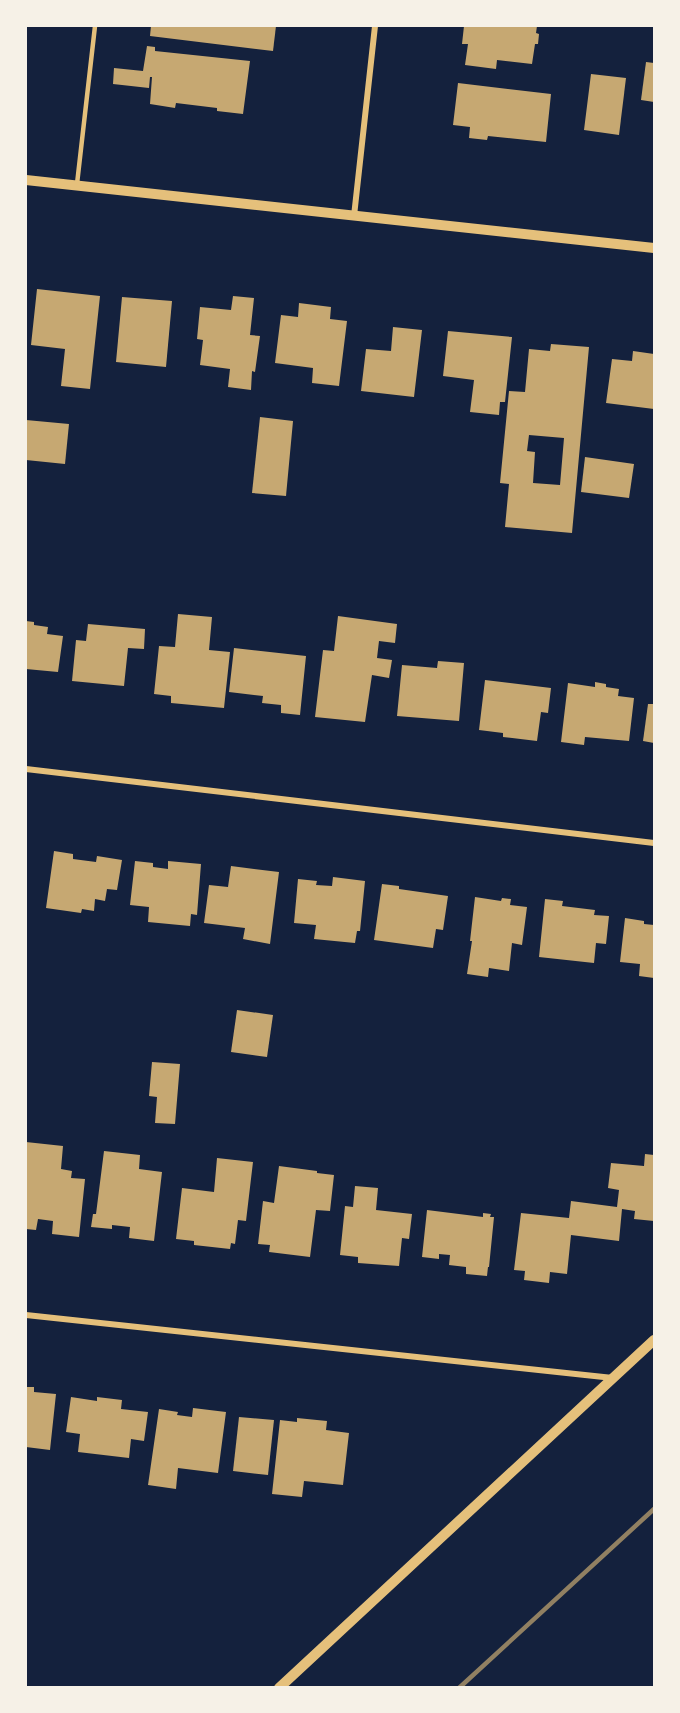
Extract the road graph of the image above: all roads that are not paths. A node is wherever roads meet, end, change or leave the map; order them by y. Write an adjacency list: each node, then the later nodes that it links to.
1 (95, 26): 4 (lane)
2 (375, 26): 5 (street)
3 (26, 180): 4 (street)
4 (77, 186): 5 (street)
5 (354, 216): 6 (street)
6 (654, 248)
7 (26, 769): 8 (street)
8 (654, 843)
9 (26, 1315): 11 (street)
10 (654, 1340): 11 (street)
11 (614, 1378): 12 (street)
12 (279, 1688)

